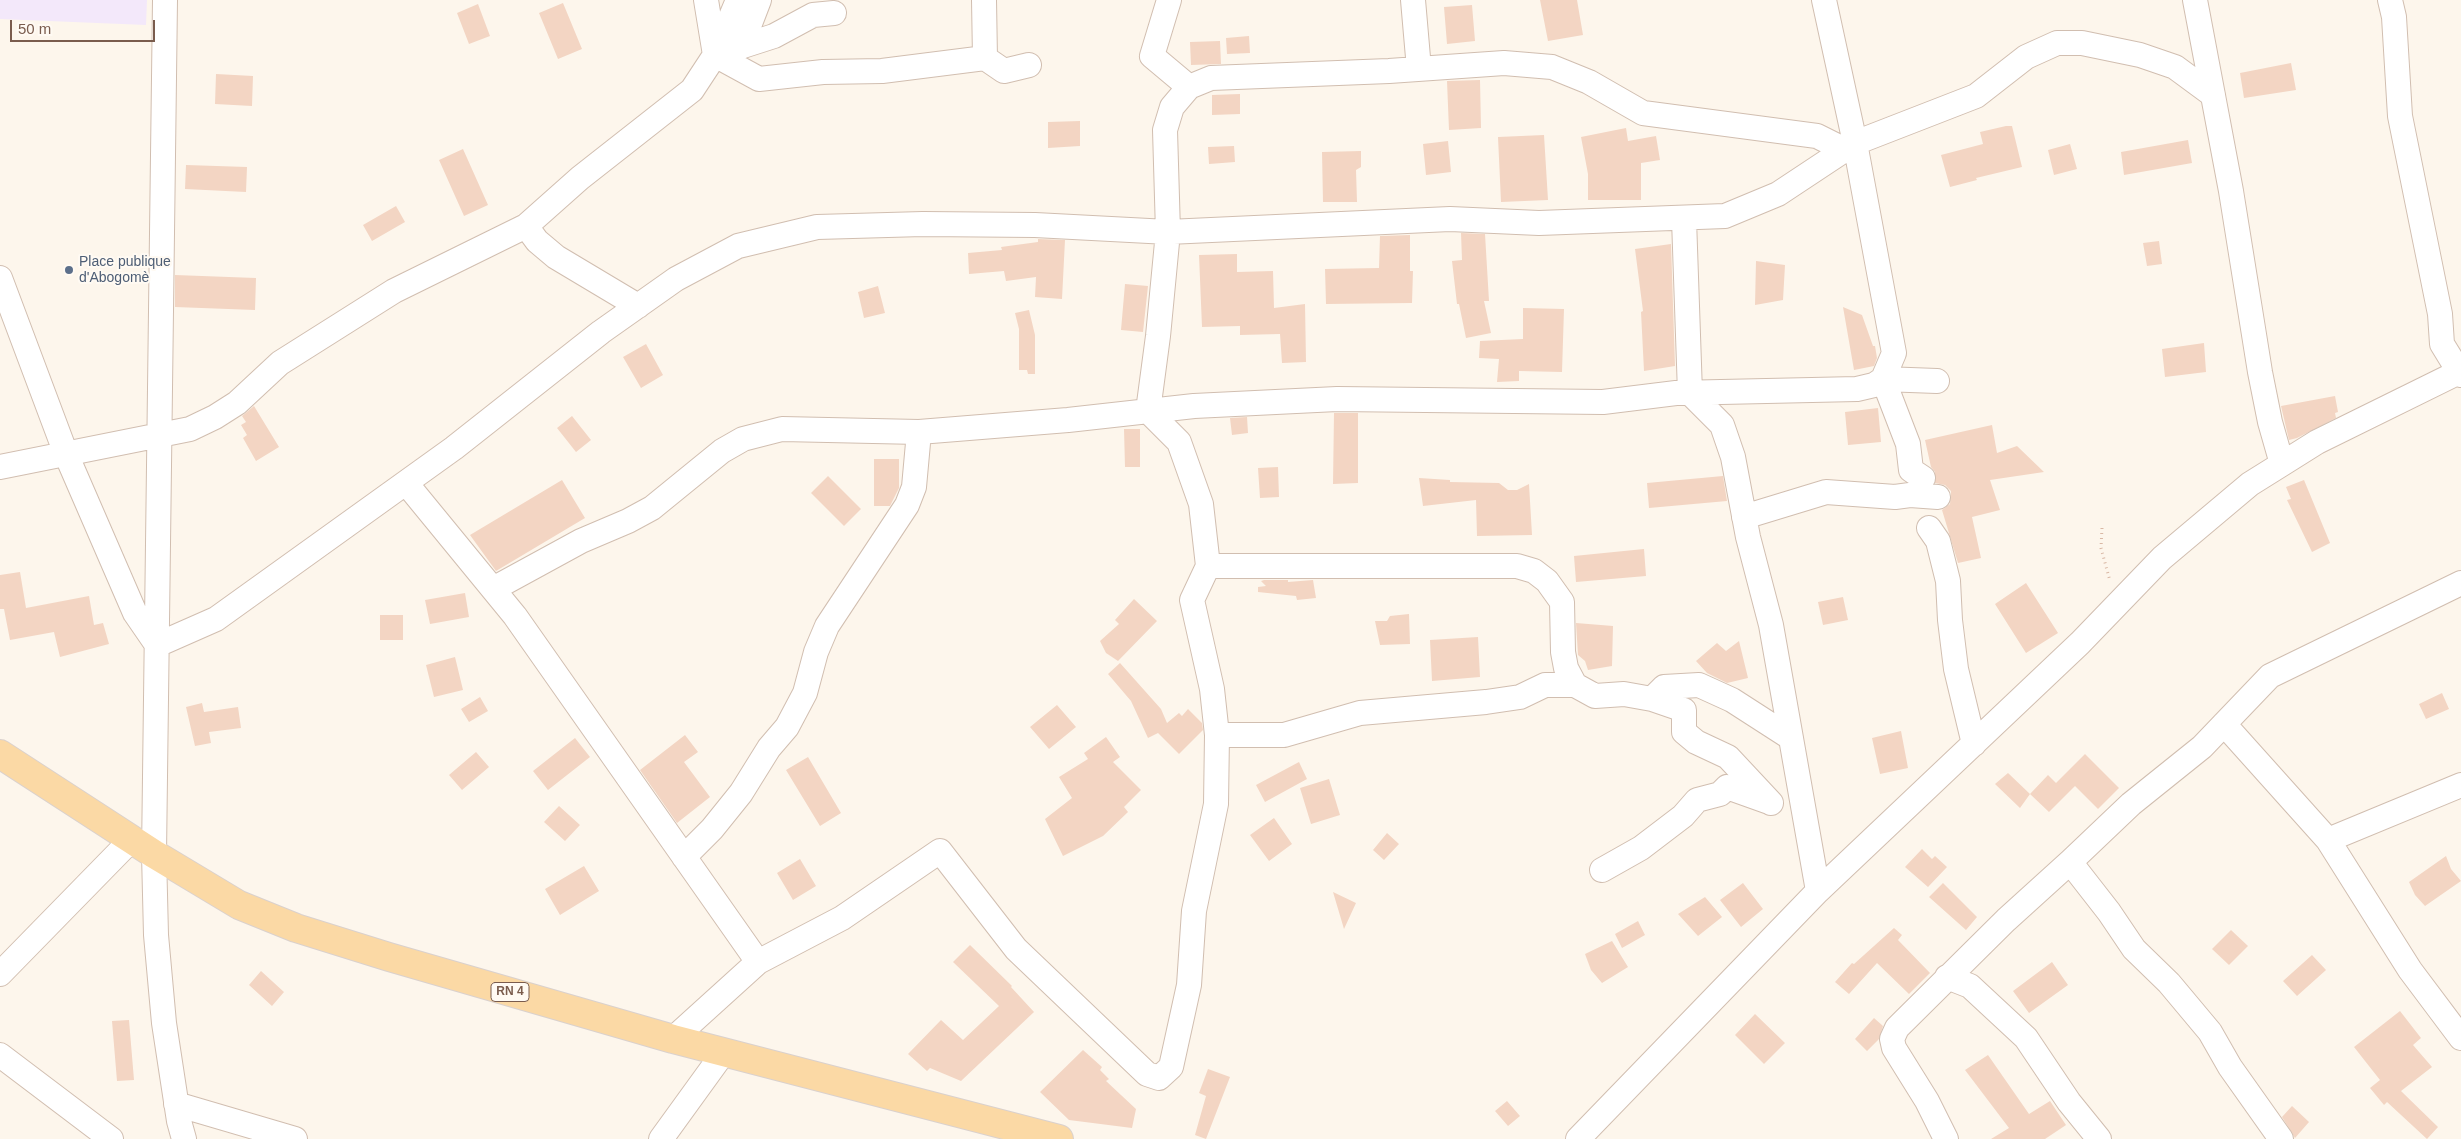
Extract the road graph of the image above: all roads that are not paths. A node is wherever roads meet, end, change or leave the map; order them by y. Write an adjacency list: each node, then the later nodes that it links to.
1 (165, 0): 35 (street)
2 (706, 0): 14 (street)
3 (738, 0): 14 (street)
4 (759, 0): 12 (street)
5 (984, 0): 15 (street)
6 (1169, 0): 19 (street)
7 (1414, 0): 18 (street)
8 (1824, 0): 21 (street)
9 (2195, 0): 13 (street)
10 (2390, 0): 27 (street)
11 (834, 13): 12 (street)
12 (741, 47): 14 (street)
13 (2204, 48): 17 (street); 20 (street)
14 (715, 55): 15 (street); 23 (street)
15 (985, 58): 16 (street)
16 (1029, 64)
17 (2175, 67): 20 (street); 21 (street)
18 (1419, 69): 19 (street); 21 (street)
19 (1189, 87): 24 (street)
20 (2213, 95): 37 (street)
21 (1850, 146): 22 (street); 28 (street)
22 (1684, 219): 24 (street); 31 (street)
23 (526, 226): 26 (street); 35 (street)
24 (1168, 232): 26 (street); 32 (street)
25 (0, 278): 36 (street)
26 (638, 306): 40 (street)
27 (2461, 372): 37 (street)
28 (1882, 379): 29 (street); 30 (street); 39 (street)
29 (1938, 381)
30 (1741, 392): 31 (street); 33 (street)
31 (1690, 393): 32 (street); 33 (street)
32 (1148, 411): 34 (street); 44 (street)
33 (1722, 425): 42 (street)
34 (919, 432): 46 (street); 61 (street)
35 (159, 435): 36 (street); 47 (street)
36 (66, 454): 38 (street); 47 (street)
37 (2282, 464): 53 (street)
38 (0, 467)
39 (1923, 478)
40 (406, 483): 46 (street); 47 (street)
41 (1938, 497): 42 (street)
42 (1744, 517): 52 (street)
43 (1929, 528): 53 (street)
44 (1208, 566): 48 (street); 51 (street)
45 (2461, 583): 50 (street)
46 (492, 588): 61 (street)
47 (157, 645): 60 (street)
48 (1575, 685): 49 (street); 51 (street)
49 (1652, 699): 52 (street); 56 (street)
50 (2224, 724): 59 (street); 62 (street)
51 (1217, 735): 65 (street)
52 (1791, 738): 57 (street)
53 (1974, 744): 64 (street)
54 (0, 754): 58 (main road, RN 4)
55 (2461, 785): 59 (street)
56 (1771, 803): 57 (street); 63 (street)
57 (1803, 808): 64 (street)
58 (132, 839): 60 (main road, RN 4); 66 (street)
59 (2328, 840): 68 (street)
60 (154, 854): 69 (main road, RN 4); 72 (street)
61 (684, 857): 65 (street)
62 (2070, 862): 67 (street); 82 (street)
63 (1602, 870)
64 (1818, 891): 79 (street)
65 (758, 962): 69 (street)
66 (0, 974)
67 (1947, 977): 80 (street); 81 (street)
68 (2461, 1038)
69 (673, 1039): 70 (main road, RN 4)
70 (724, 1052): 73 (main road, RN 4); 77 (street)
71 (0, 1055): 74 (street)
72 (176, 1104): 75 (street); 76 (street)
73 (1024, 1134): 78 (main road, RN 4)
74 (111, 1139)
75 (184, 1139)
76 (295, 1139)
77 (661, 1139)
78 (1059, 1139)
79 (1578, 1139)
80 (1946, 1139)
81 (2100, 1139)
82 (2281, 1139)

